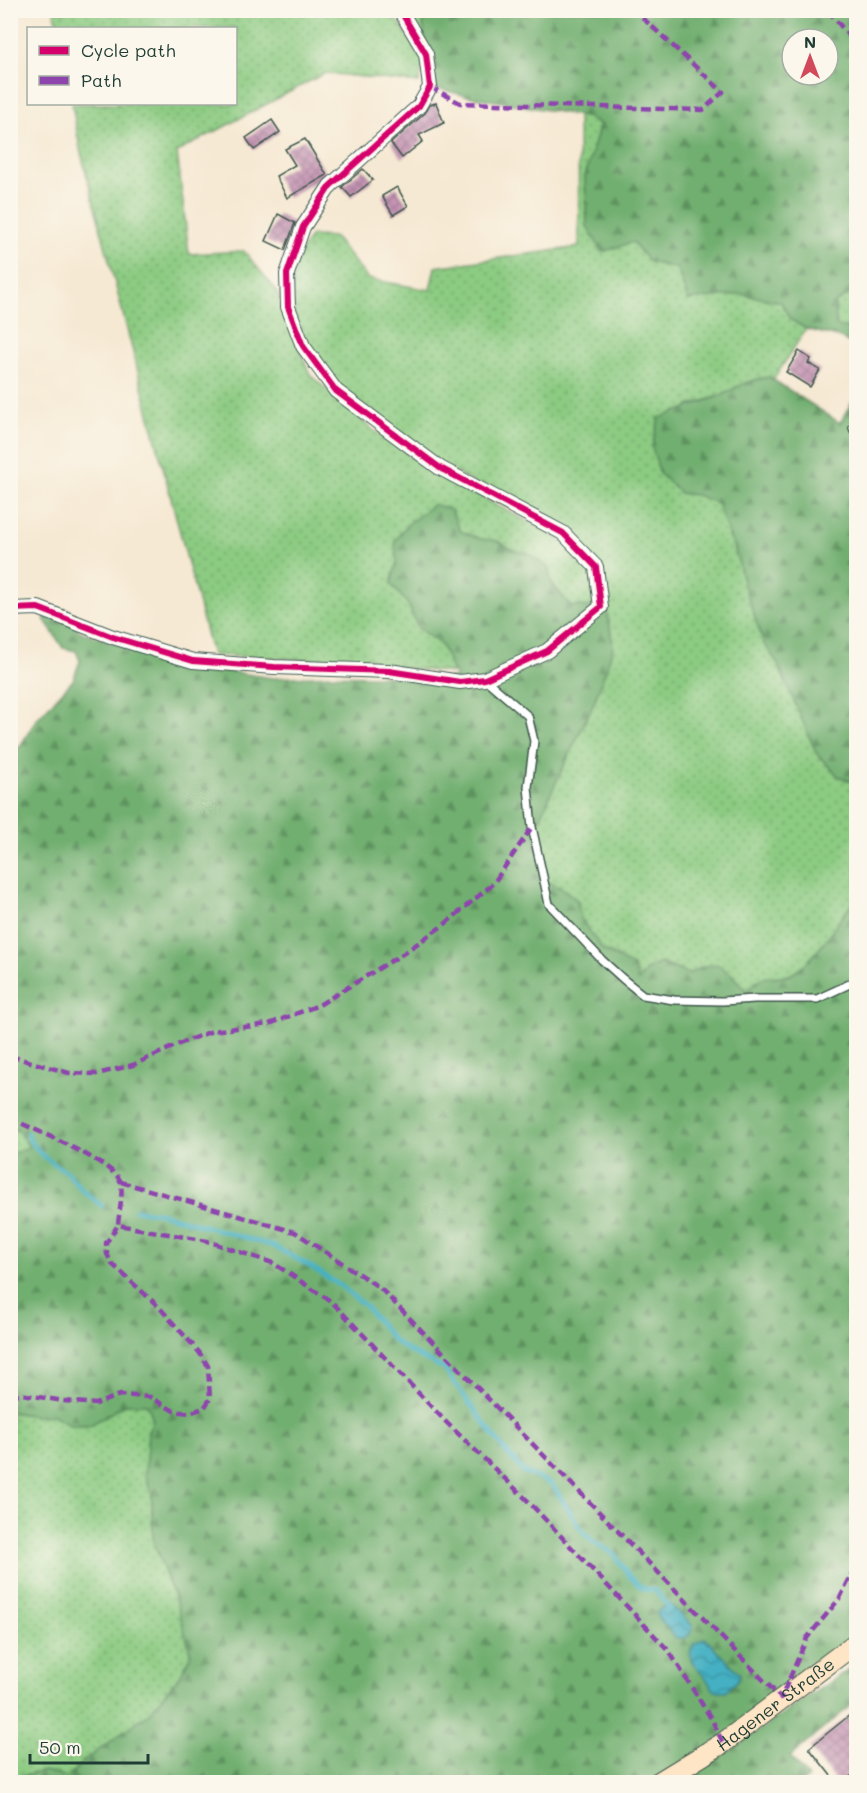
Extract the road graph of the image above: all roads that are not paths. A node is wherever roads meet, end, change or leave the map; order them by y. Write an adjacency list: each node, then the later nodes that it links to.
1 (400, 10): 3 (street)
2 (10, 609): 3 (street)
3 (485, 679): 4 (lane)
4 (856, 981)
5 (856, 1643): 6 (main road, Hagener Straße)
6 (659, 1782)

